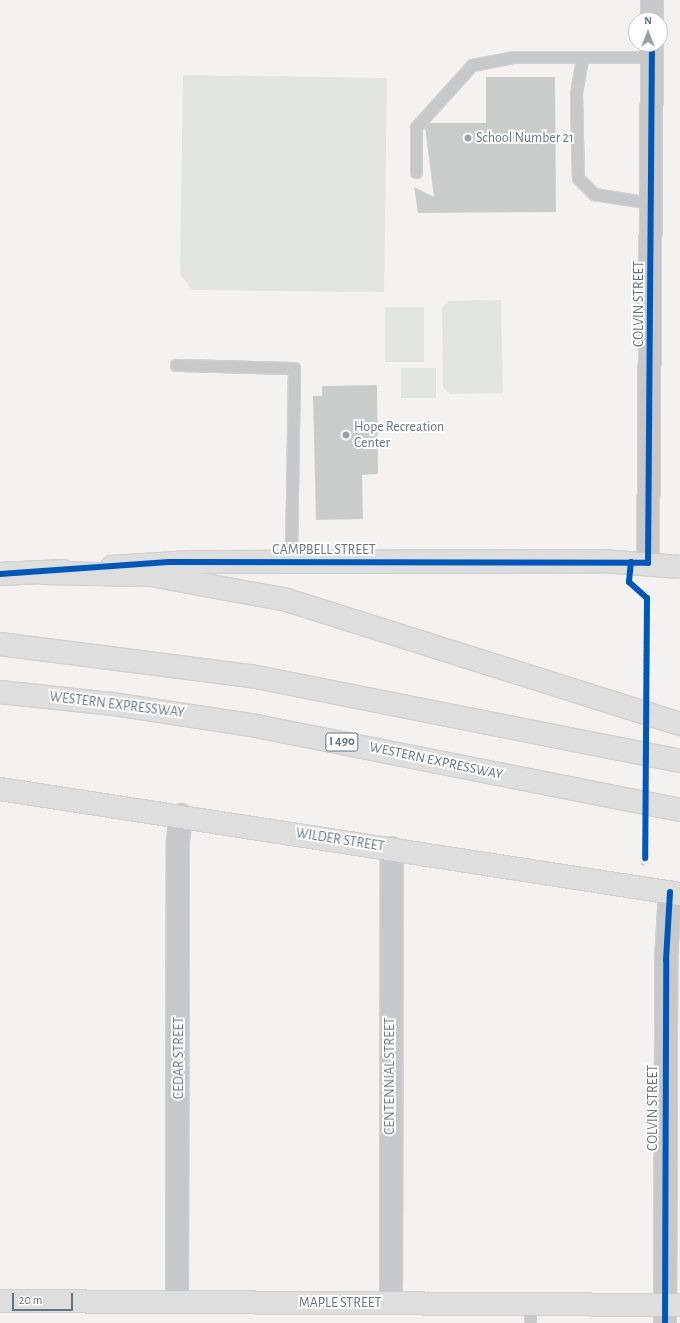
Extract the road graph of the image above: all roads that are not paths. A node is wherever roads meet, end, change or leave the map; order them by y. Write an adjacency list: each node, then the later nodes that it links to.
1 (652, 0): 2 (street)
2 (652, 12)
3 (644, 52): 5 (lane)
4 (652, 52): 7 (street, COLVIN STREET)
5 (582, 60): 6 (lane); 7 (lane)
6 (416, 172)
7 (651, 203): 10 (street, COLVIN STREET)
8 (176, 365): 9 (lane)
9 (291, 562): 10 (main road, CAMPBELL STREET); 12 (main road, CAMPBELL STREET)
10 (640, 563): 11 (main road, CAMPBELL STREET)
11 (680, 567)
12 (44, 572): 13 (main road, CAMPBELL STREET); 16 (main road)
13 (0, 574)
14 (0, 644): 17 (main road)
15 (0, 692): 19 (main road, WESTERN EXPRESSWAY / I 490)
16 (680, 724)
17 (680, 761)
18 (0, 789): 20 (main road, WILDER STREET)
19 (680, 810)
20 (181, 815): 21 (main road, WILDER STREET); 24 (street, CEDAR STREET)
21 (392, 848): 22 (main road, WILDER STREET); 25 (street, CENTENNIAL STREET)
22 (675, 893): 26 (street, COLVIN STREET)
23 (0, 1302): 24 (main road, MAPLE STREET)
24 (177, 1302): 25 (main road, MAPLE STREET)
25 (390, 1303): 27 (main road, MAPLE STREET)
26 (670, 1311): 27 (main road, MAPLE STREET)
27 (530, 1313)

